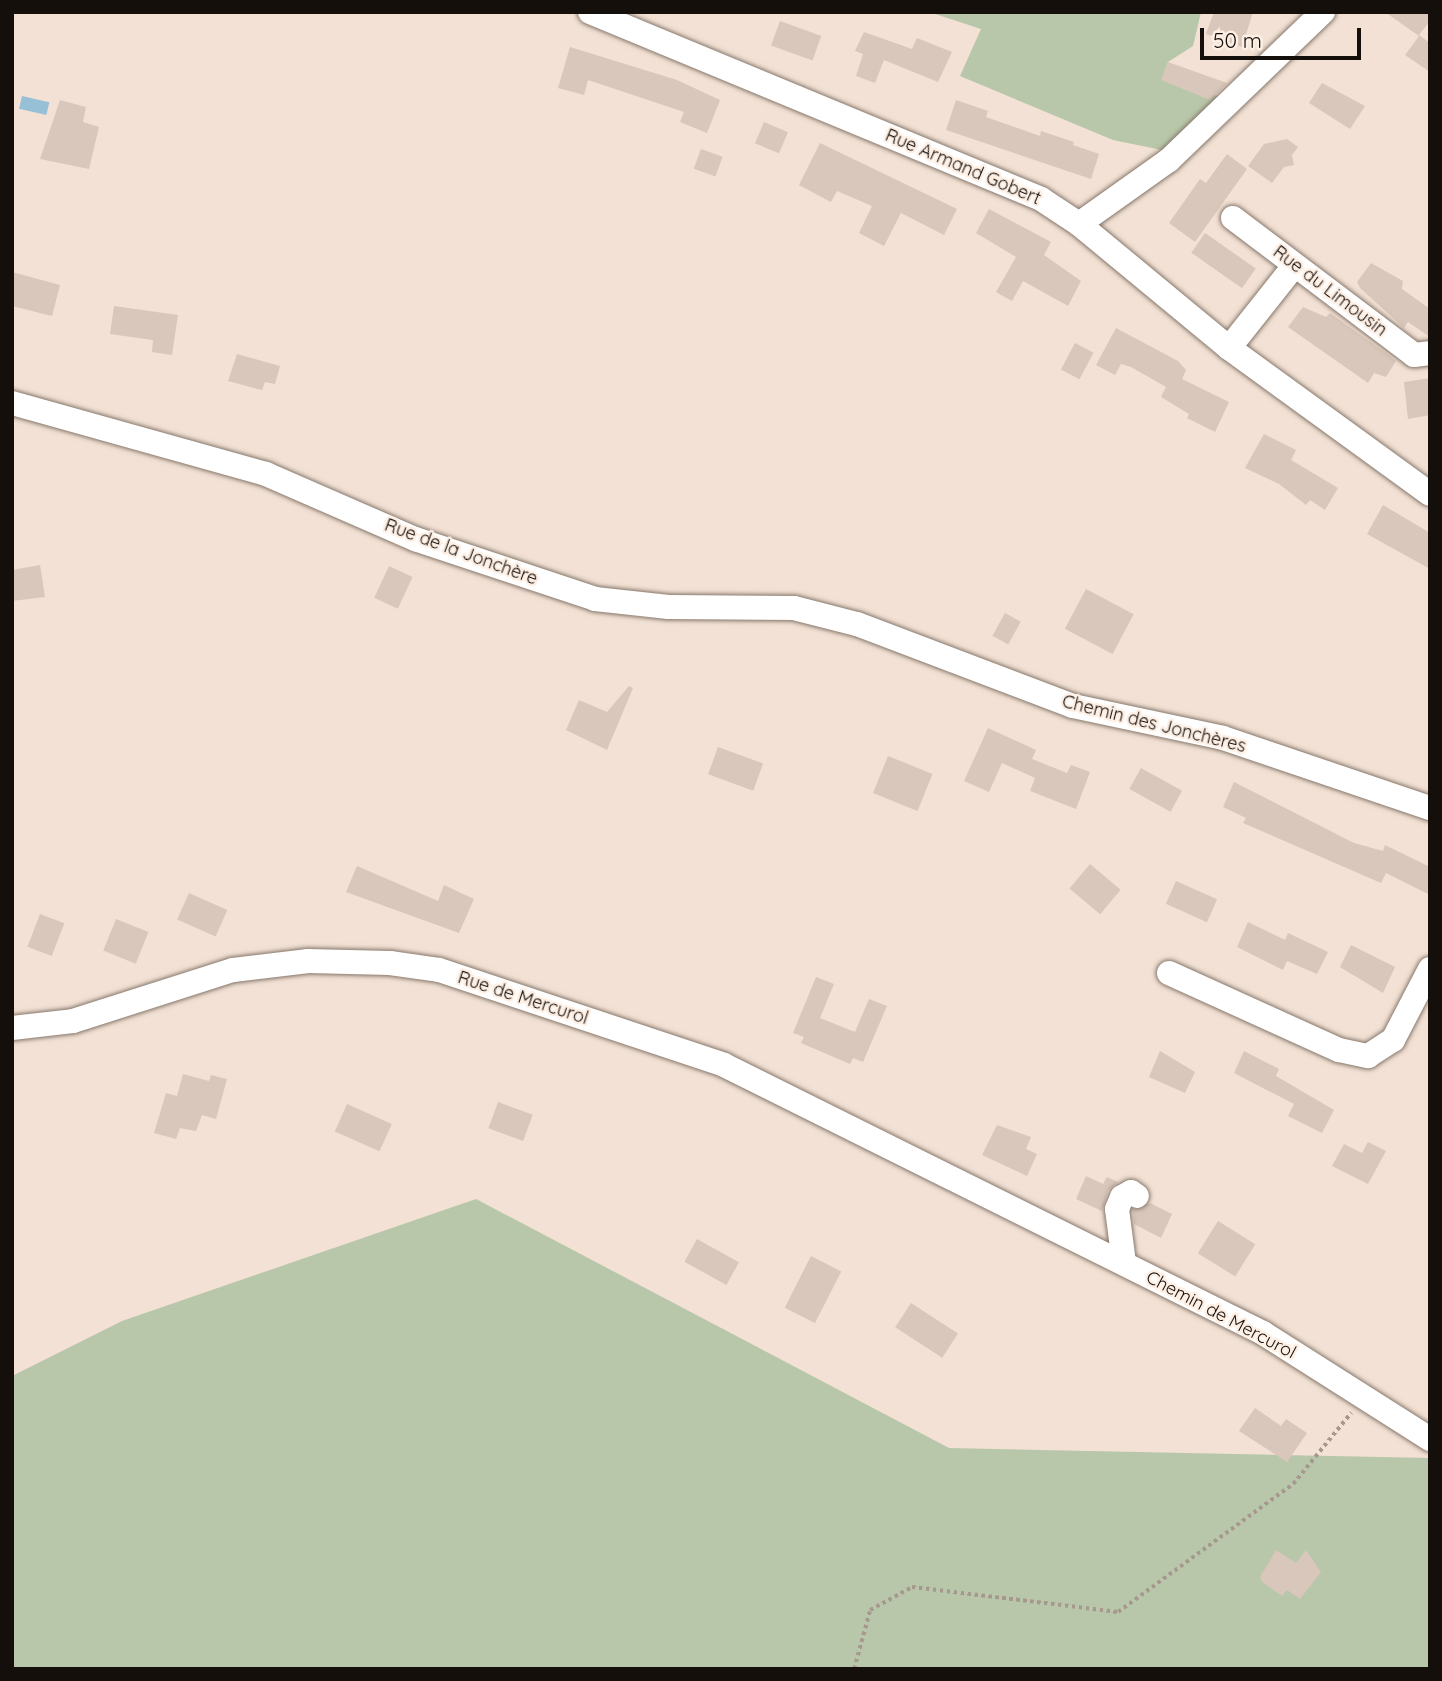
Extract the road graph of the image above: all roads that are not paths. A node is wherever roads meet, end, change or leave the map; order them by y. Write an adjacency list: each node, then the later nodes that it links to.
1 (590, 12): 4 (street, Rue Armand Gobert)
2 (1324, 12): 4 (street)
3 (1233, 218): 5 (street, Rue du Limousin)
4 (1079, 224): 6 (street, Rue Armand Gobert)
5 (1294, 266): 6 (street); 7 (street, Rue du Limousin)
6 (1229, 348): 9 (street, Rue Armand Gobert)
7 (1430, 353)
8 (12, 403): 10 (street, Rue de la Jonchère)
9 (1430, 494)
10 (920, 647): 11 (street, Chemin des Jonchères)
11 (1430, 808)
12 (1430, 969): 13 (street)
13 (1170, 973)
14 (12, 1028): 16 (street, Rue de Mercurol)
15 (1137, 1196): 17 (street)
16 (1004, 1204): 17 (street, Chemin de Mercurol)
17 (1124, 1264): 18 (street, Chemin de Mercurol)
18 (1430, 1439)

